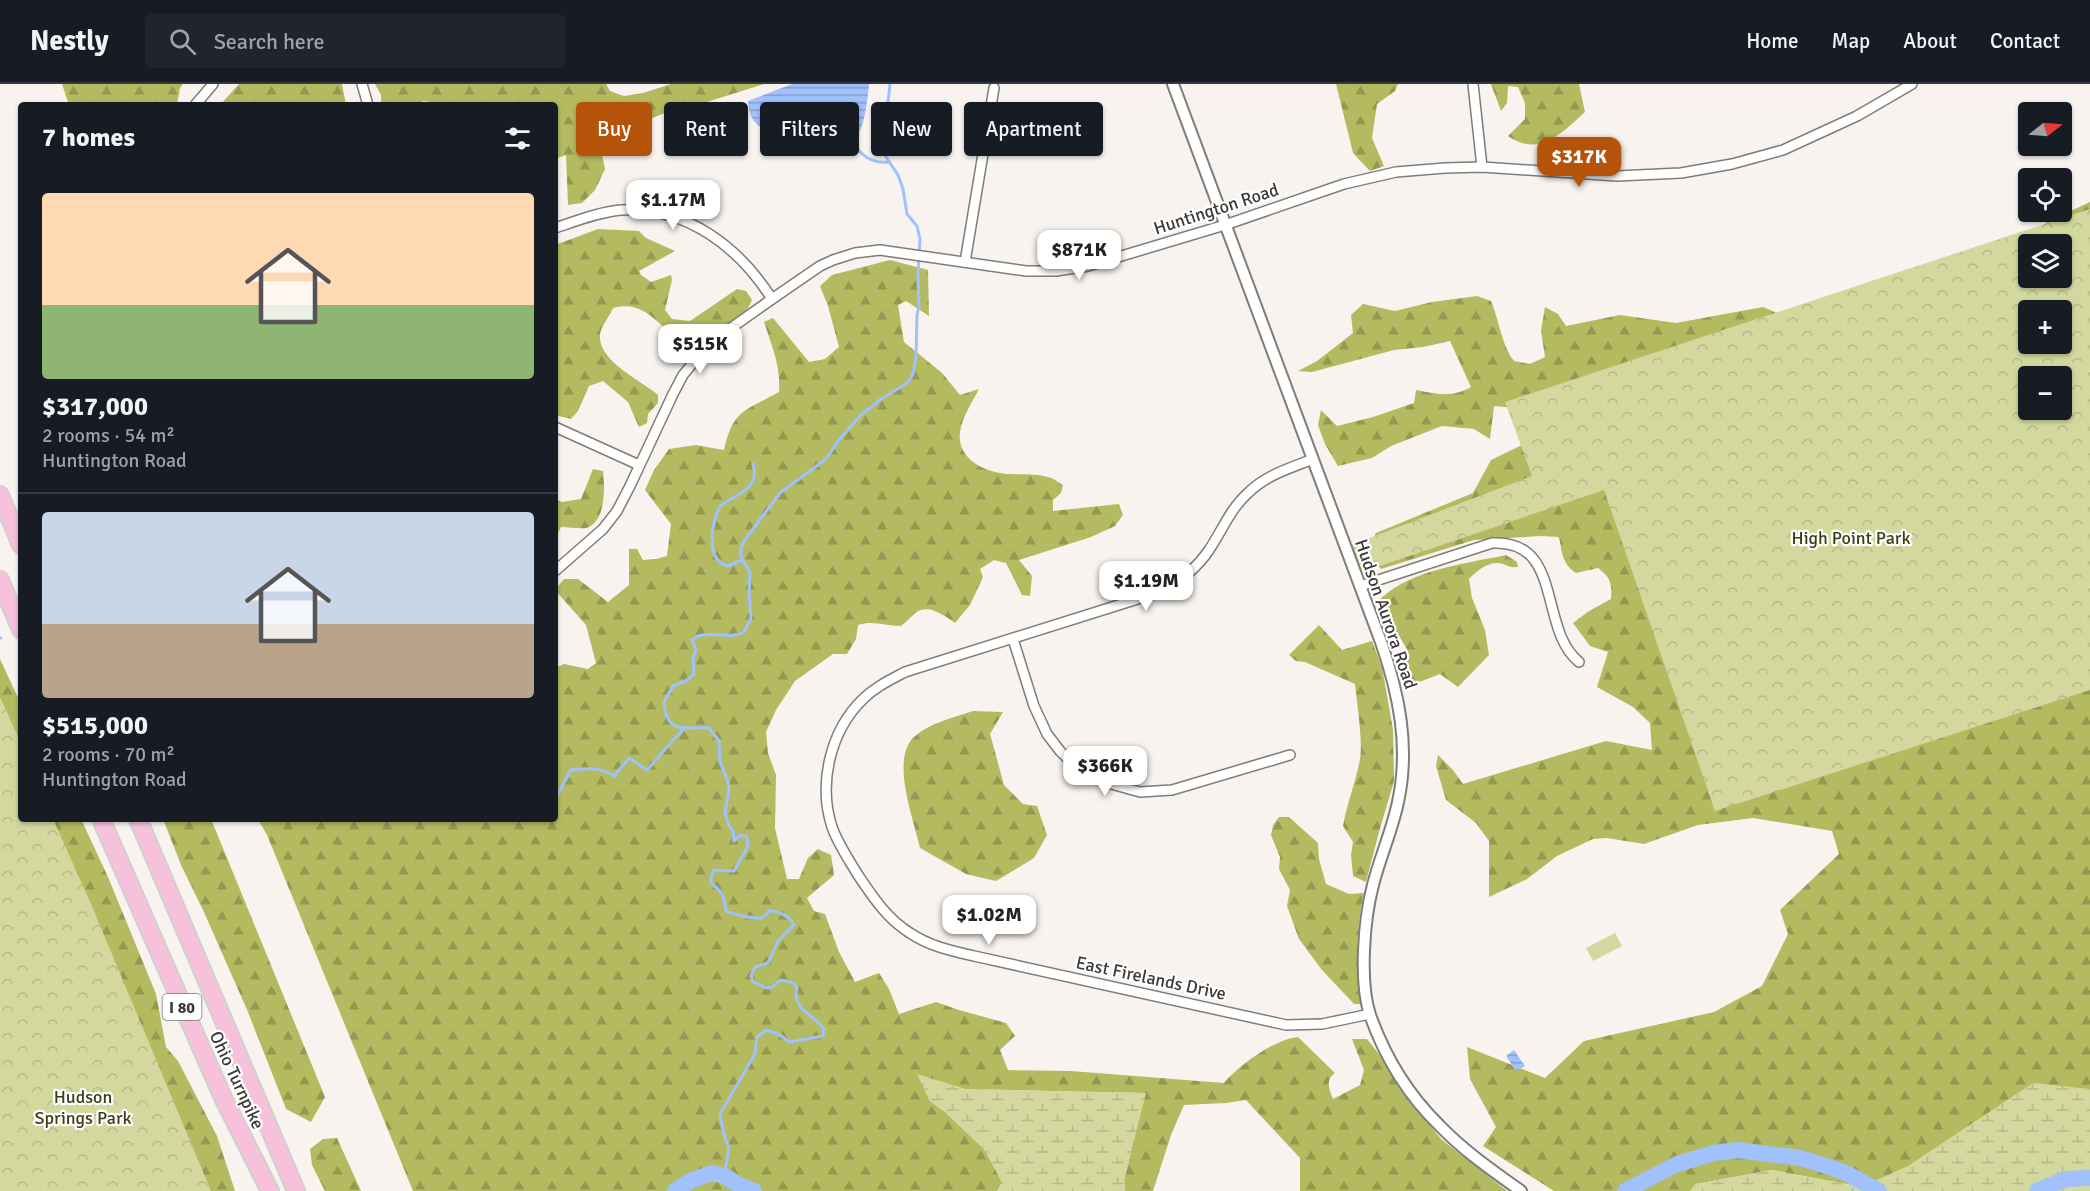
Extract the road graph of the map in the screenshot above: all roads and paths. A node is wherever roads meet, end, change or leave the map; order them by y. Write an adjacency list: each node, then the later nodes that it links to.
1 (213, 84): 7 (street)
2 (362, 84): 8 (street)
3 (1173, 84): 10 (street, Hudson Aurora Road)
4 (1473, 84): 9 (street)
5 (1912, 84): 9 (street, Huntington Road)
6 (994, 88): 12 (street)
7 (198, 102)
8 (367, 102)
9 (1482, 167): 10 (street, Huntington Road)
10 (1225, 225): 12 (street, Huntington Road); 15 (street, Hudson Aurora Road)
11 (558, 227): 13 (street)
12 (965, 262): 13 (street, Huntington Road)
13 (772, 299): 16 (street, Huntington Road)
14 (558, 428): 16 (street)
15 (1313, 459): 21 (street, Hudson Aurora Road); 23 (street, East Firelands Drive)
16 (639, 465): 19 (street, Huntington Road)
17 (0, 495): 18 (highway)
18 (18, 538)
19 (558, 568)
20 (0, 580): 22 (highway)
21 (1360, 586): 24 (street); 28 (street, Hudson Aurora Road)
22 (18, 623)
23 (1013, 639): 25 (street); 28 (street, East Firelands Drive)
24 (1579, 662)
25 (1290, 755)
26 (102, 822): 29 (highway, Ohio Turnpike / I 80)
27 (139, 822): 30 (highway, Ohio Turnpike / I 80)
28 (1370, 1014): 31 (street, Hudson Aurora Road)
29 (270, 1191)
30 (296, 1191)
31 (1521, 1191)

